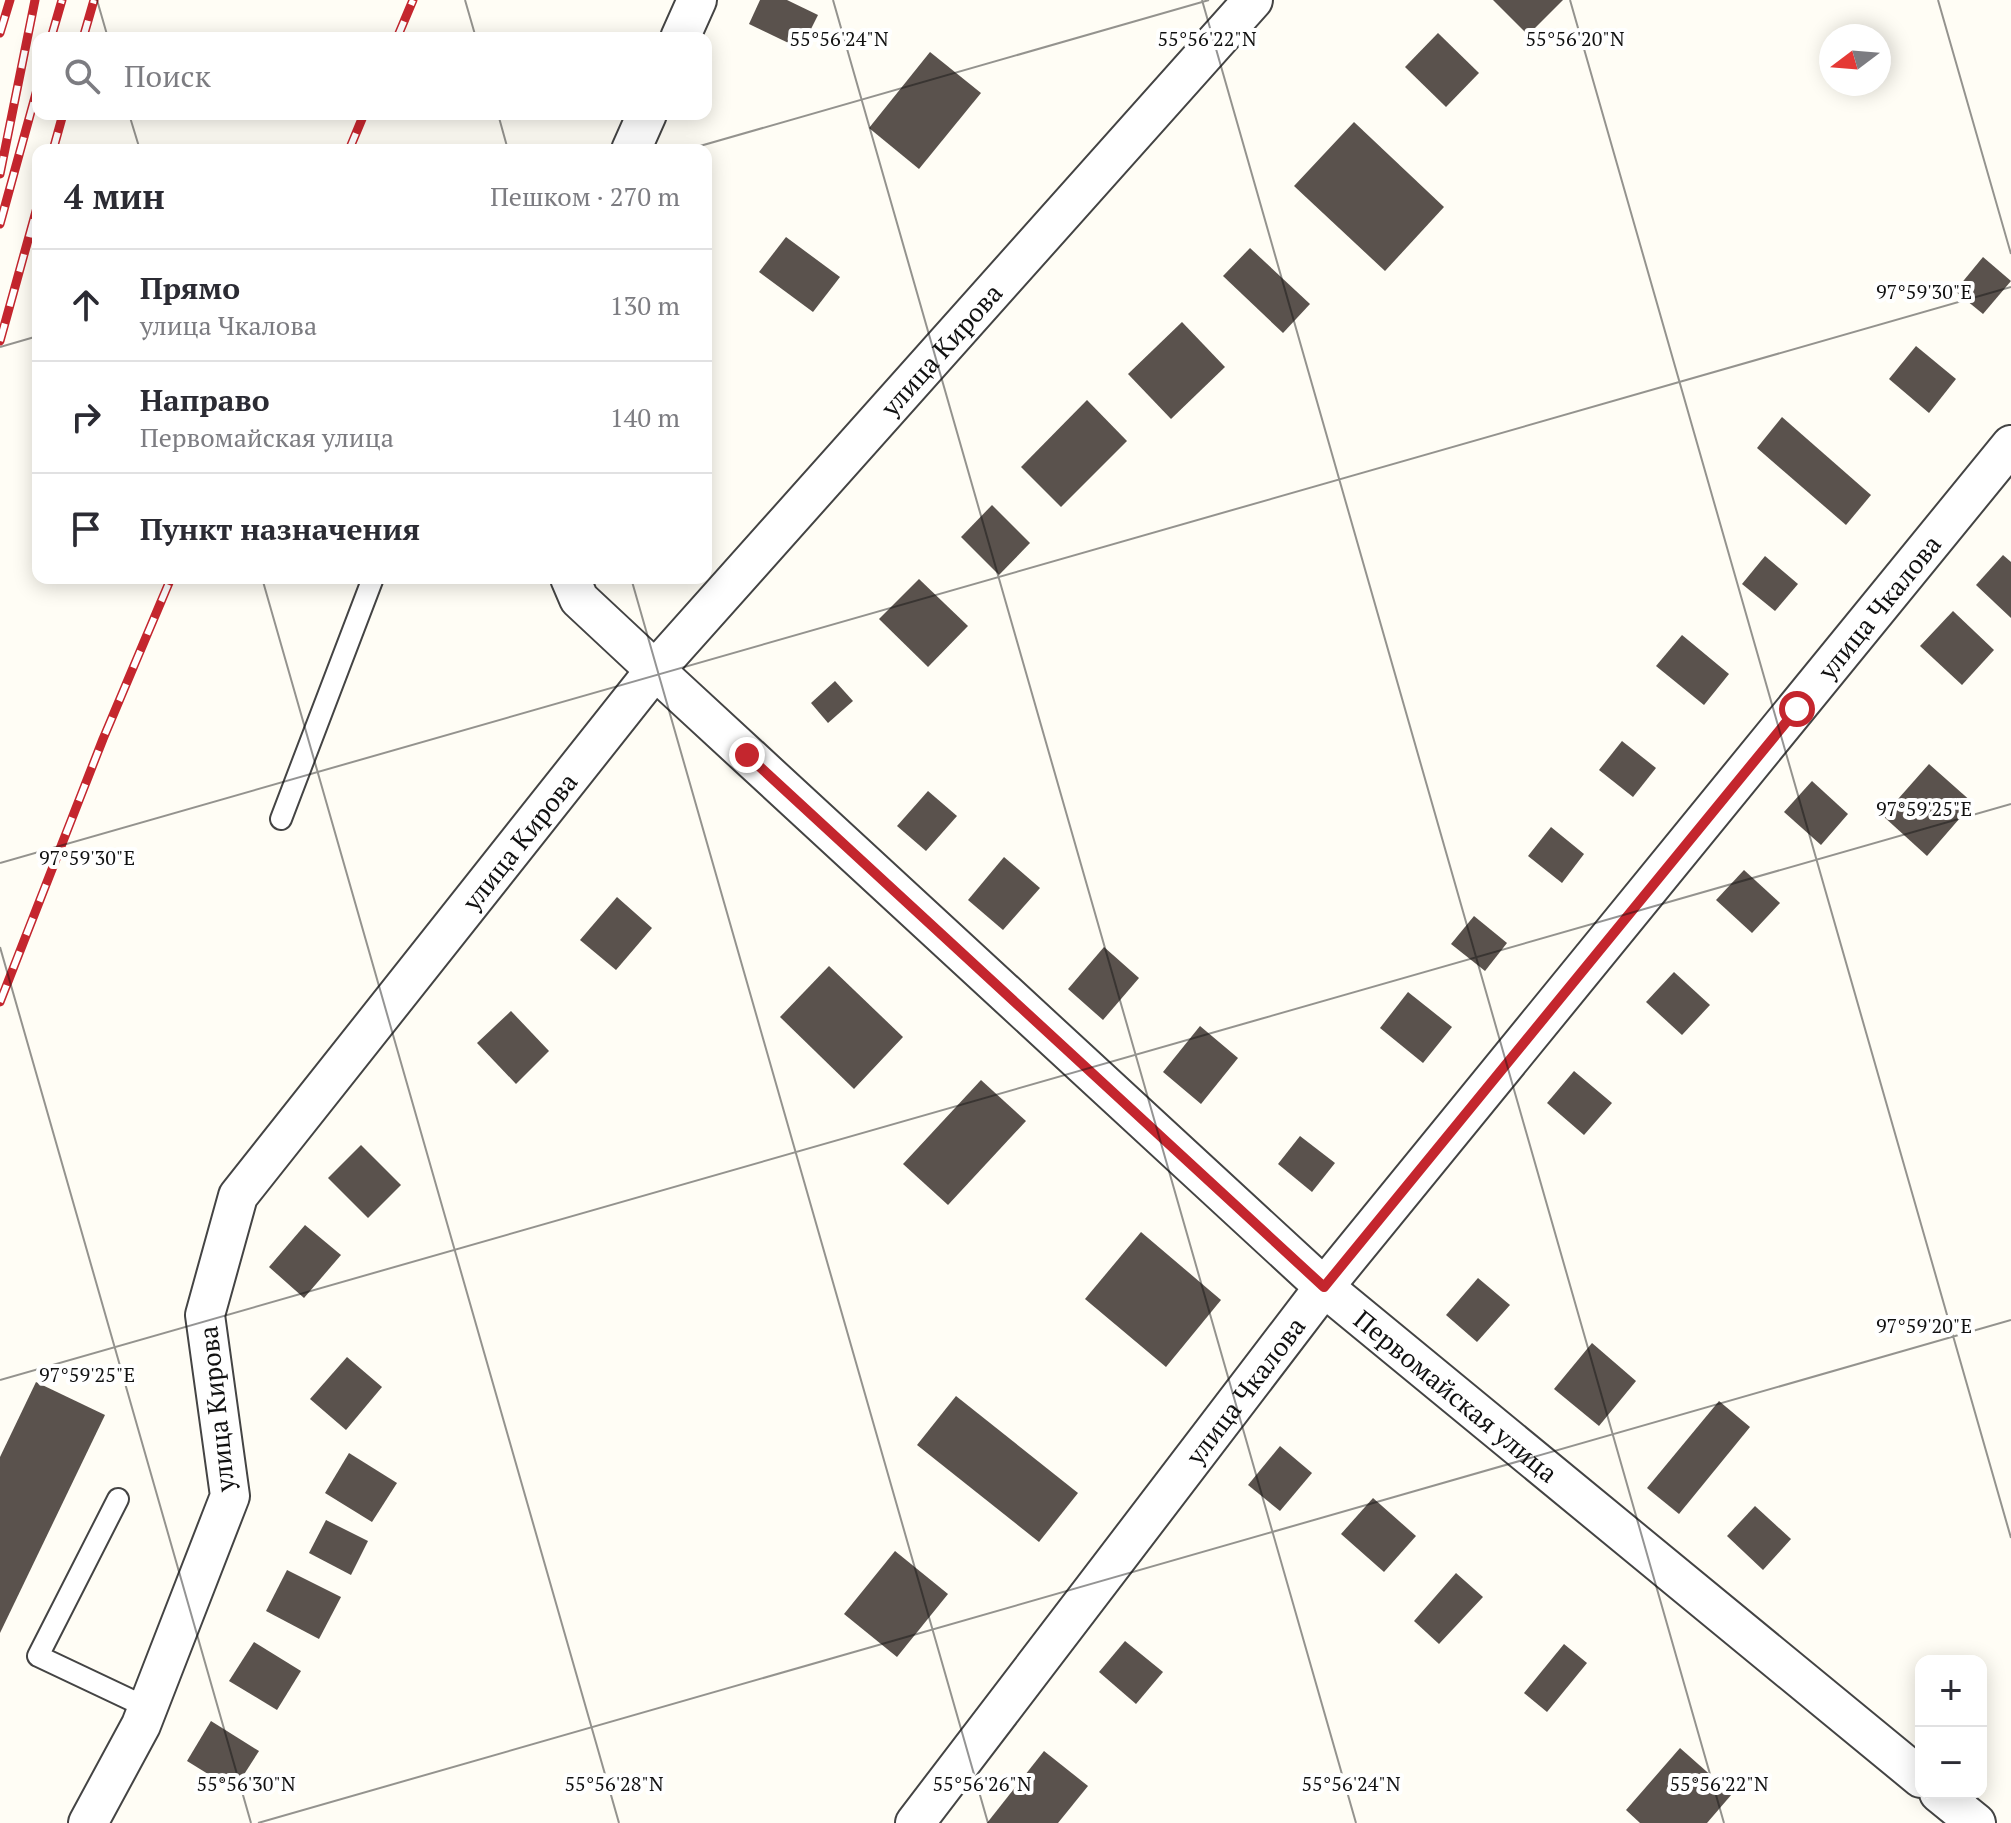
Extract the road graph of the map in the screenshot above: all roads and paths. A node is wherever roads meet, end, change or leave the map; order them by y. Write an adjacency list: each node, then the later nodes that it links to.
1 (697, 0): 3 (street)
2 (1253, 0): 9 (street, улица Кирова)
3 (683, 32)
4 (644, 120): 5 (street)
5 (634, 144)
6 (2011, 445): 11 (street, улица Чкалова)
7 (371, 584): 10 (lane)
8 (573, 584): 9 (street, Первомайская улица)
9 (655, 670): 11 (street, Первомайская улица); 13 (street, улица Кирова)
10 (281, 819)
11 (1324, 1287): 14 (street, Первомайская улица); 17 (street, улица Чкалова)
12 (118, 1499): 13 (lane)
13 (148, 1708): 16 (street, улица Кирова)
14 (1915, 1773)
15 (1946, 1799): 18 (street)
16 (88, 1823)
17 (915, 1823)
18 (1976, 1823)

